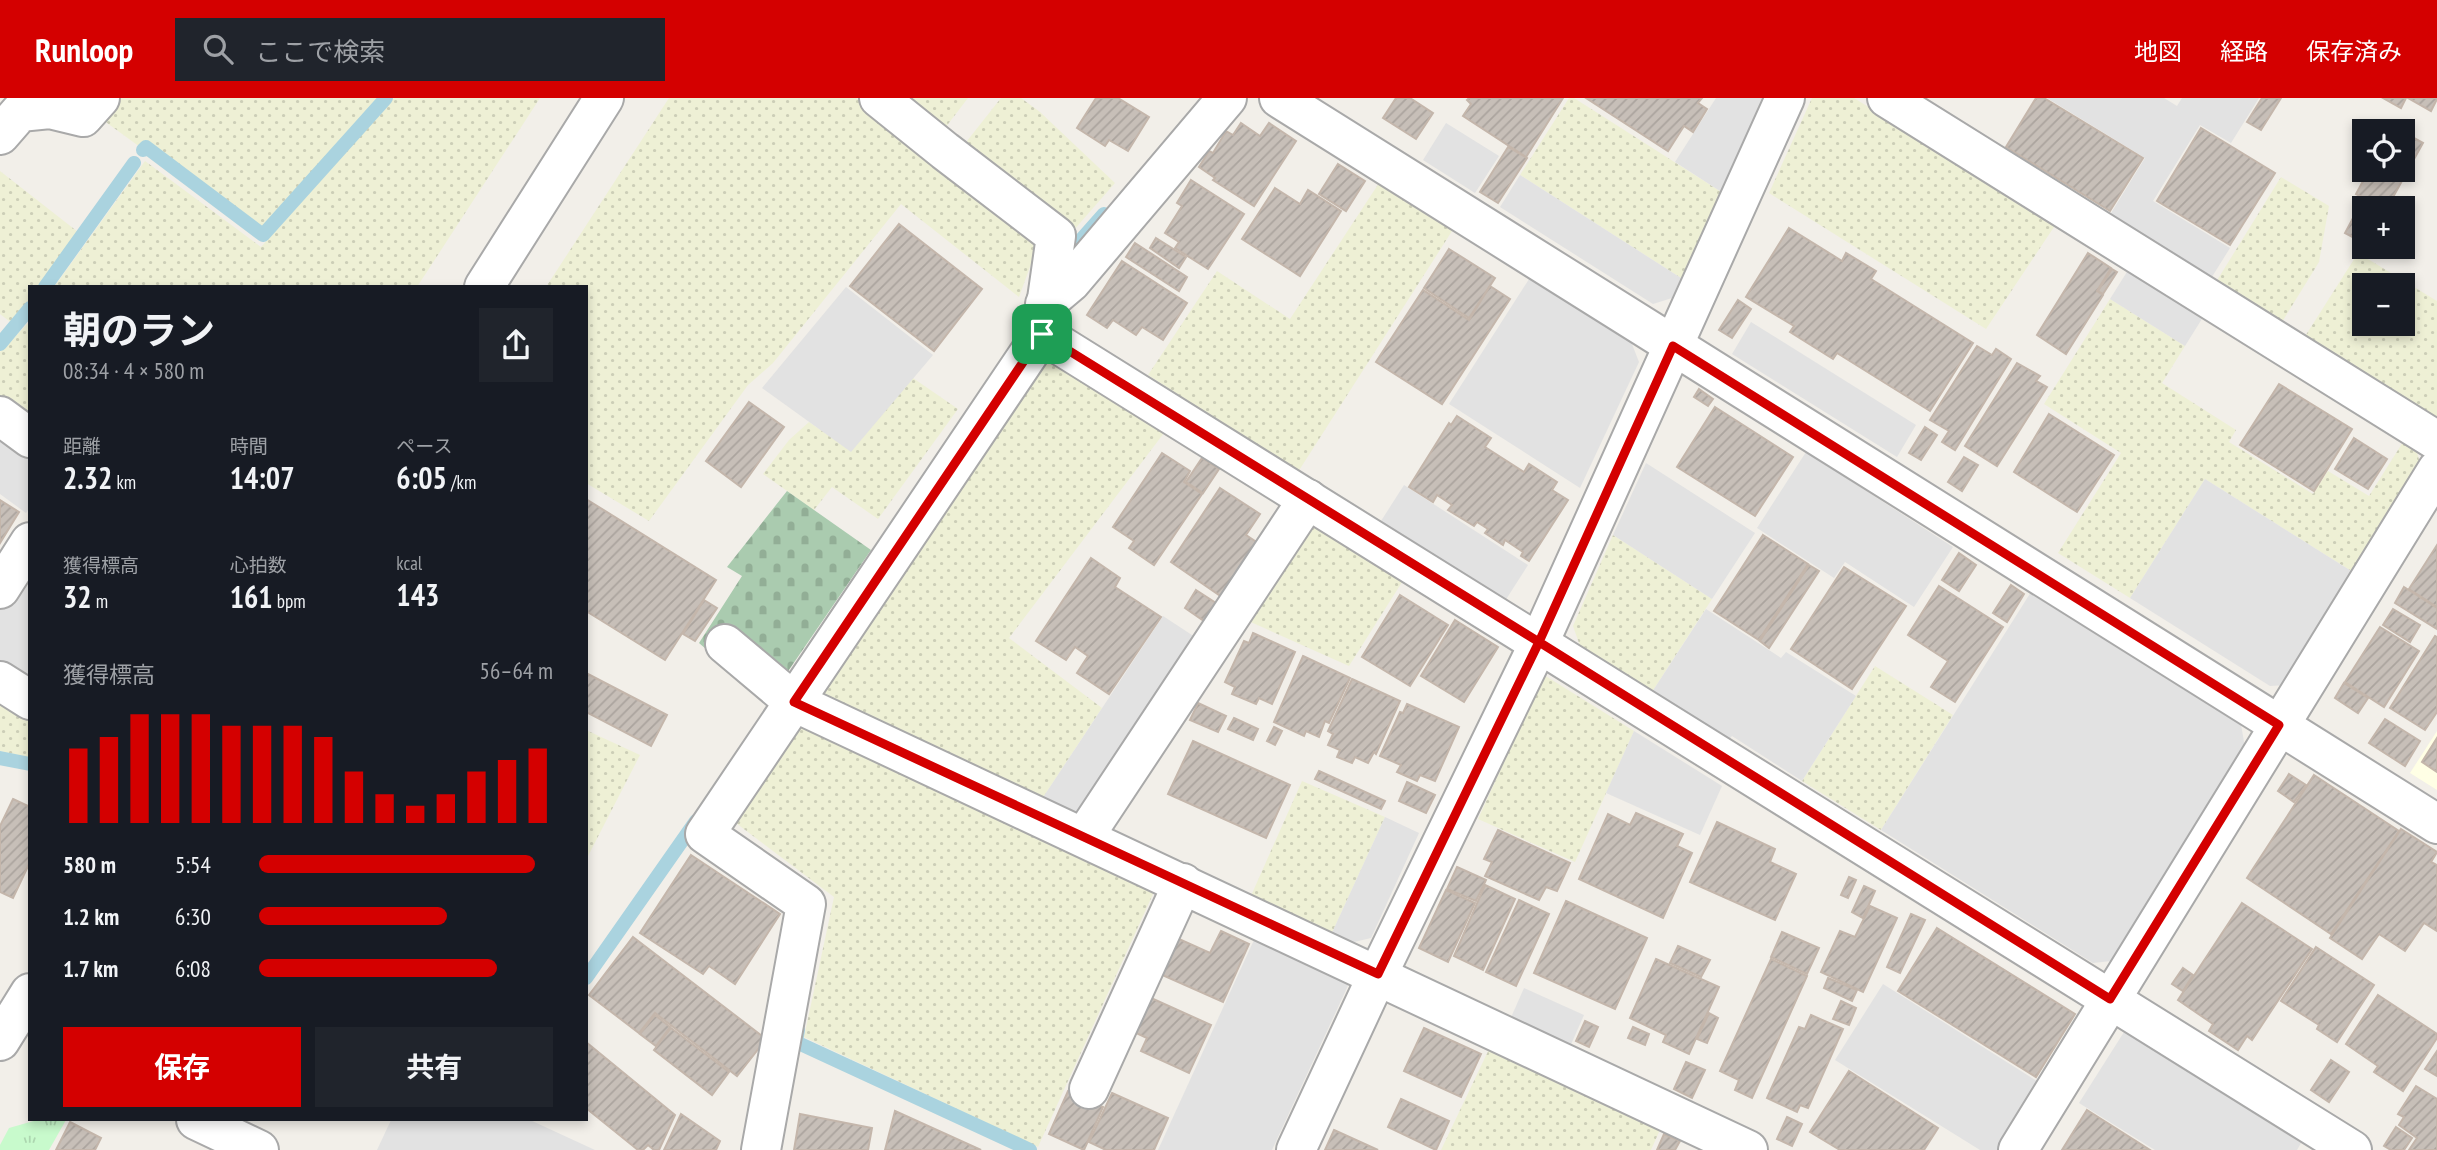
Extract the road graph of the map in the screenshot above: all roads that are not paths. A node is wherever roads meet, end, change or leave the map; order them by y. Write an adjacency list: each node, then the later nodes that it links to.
1 (100, 98): 8 (street)
2 (604, 98): 9 (street)
3 (880, 98): 10 (street)
4 (1227, 98): 10 (street)
5 (1279, 98): 11 (street)
6 (1785, 98): 11 (street)
7 (1887, 98): 14 (street)
8 (0, 135)
9 (485, 285)
10 (1043, 319): 16 (street); 23 (street)
11 (1673, 346): 19 (street); 24 (street)
12 (0, 416): 13 (street)
13 (28, 437)
14 (2437, 441)
15 (2437, 470): 24 (street)
16 (1308, 499): 19 (street); 26 (street)
17 (28, 545): 18 (street)
18 (0, 589)
19 (1539, 642): 28 (street); 30 (street)
20 (725, 644): 23 (street)
21 (0, 681): 22 (street)
22 (28, 699)
23 (794, 702): 26 (street); 35 (street)
24 (2279, 725): 25 (street); 30 (street)
25 (2437, 824)
26 (1084, 837): 27 (street)
27 (1183, 883): 28 (street); 32 (street)
28 (1378, 974): 36 (street); 37 (street)
29 (28, 997): 31 (street)
30 (2110, 999): 38 (street); 39 (street)
31 (9, 1035)
32 (1089, 1089)
33 (198, 1121): 34 (street)
34 (259, 1150)
35 (761, 1150)
36 (1296, 1150)
37 (1748, 1150)
38 (2018, 1150)
39 (2352, 1150)

